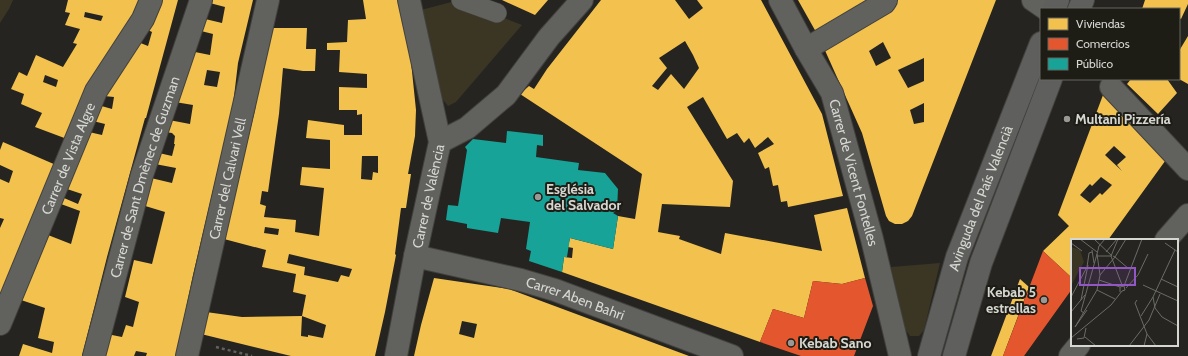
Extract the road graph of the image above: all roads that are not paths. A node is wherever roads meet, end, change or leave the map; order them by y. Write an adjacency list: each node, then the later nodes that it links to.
1 (151, 0): 21 (street, Carrer de Vista Algre)
2 (202, 0): 24 (street, Carrer de Sant Dmènec de Guzman)
3 (268, 0): 23 (street, Carrer del Calvari Vell)
4 (409, 0): 16 (street)
5 (461, 0): 11 (street)
6 (582, 0): 16 (street, Carrer de València)
7 (780, 0): 13 (street, Carrer de Vicent Fontelles)
8 (886, 0): 13 (street)
9 (1033, 0): 10 (street)
10 (1045, 8)
11 (497, 13)
12 (1040, 46): 28 (main road, Avinguda del País Valencià)
13 (806, 49): 27 (street, Carrer de Vicent Fontelles)
14 (1051, 80): 29 (main road, Avinguda del País Valencià)
15 (1111, 87): 17 (street)
16 (440, 142): 20 (street, Carrer de València)
17 (1188, 169)
18 (1188, 215): 19 (street)
19 (1167, 239)
20 (415, 256): 25 (street, Carrer de València); 26 (street, Carrer Aben Bahri)
21 (0, 324)
22 (1078, 346): 30 (street)
23 (188, 348)
24 (94, 356)
25 (396, 356)
26 (732, 356)
27 (900, 356)
28 (929, 356)
29 (954, 356)
30 (1070, 356)

